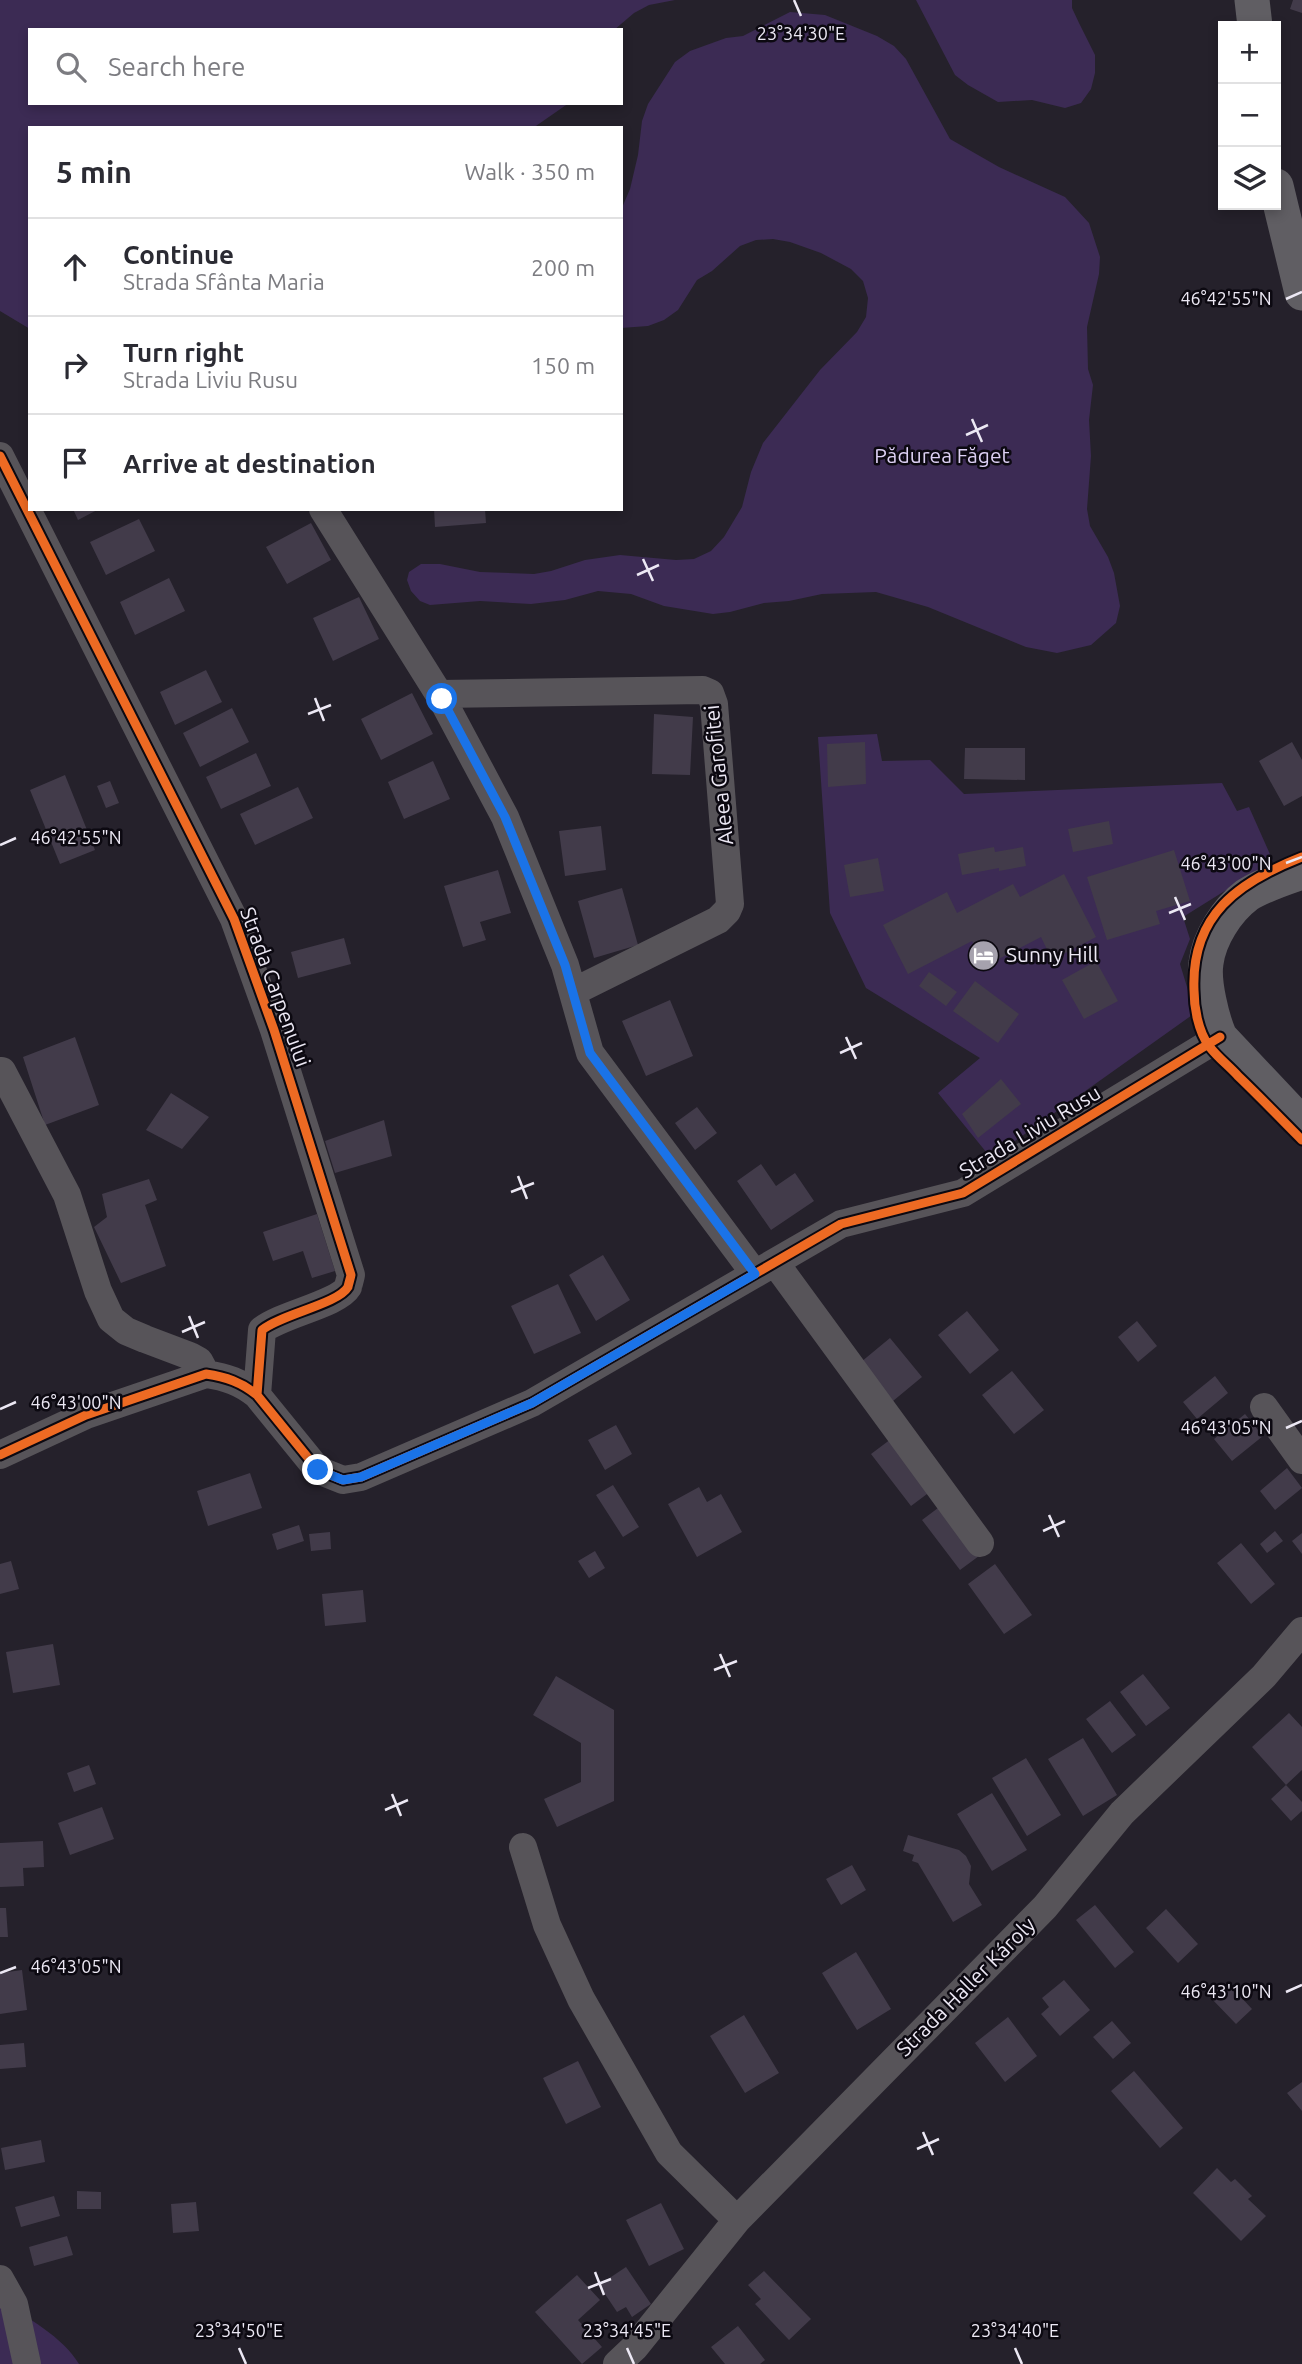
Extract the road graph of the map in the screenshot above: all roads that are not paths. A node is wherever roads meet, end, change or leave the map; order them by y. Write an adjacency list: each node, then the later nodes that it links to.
1 (1252, 0): 2 (main road)
2 (1254, 21)
3 (1281, 202): 4 (main road)
4 (1297, 252): 5 (main road)
5 (1302, 293)
6 (0, 456): 16 (street, Strada Carpenului)
7 (324, 511): 8 (street)
8 (439, 694): 10 (street); 10 (street, Aleea Garofitei)
9 (1302, 872): 11 (main road)
10 (573, 992): 14 (street)
11 (1220, 1037): 13 (main road); 14 (street, Strada Liviu Rusu)
12 (2, 1071): 15 (street)
13 (1302, 1124)
14 (765, 1269): 16 (street, Strada Liviu Rusu); 20 (street)
15 (206, 1374): 16 (street, Strada Liviu Rusu); 18 (street)
16 (257, 1395)
17 (1264, 1407): 19 (street)
18 (0, 1455)
19 (1302, 1460)
20 (980, 1543)
21 (1302, 1632): 23 (street, Strada Haller Károly)
22 (523, 1847): 23 (street)
23 (737, 2220): 25 (street, Strada Haller Károly)
24 (0, 2279): 26 (street)
25 (634, 2358)
26 (26, 2364)

